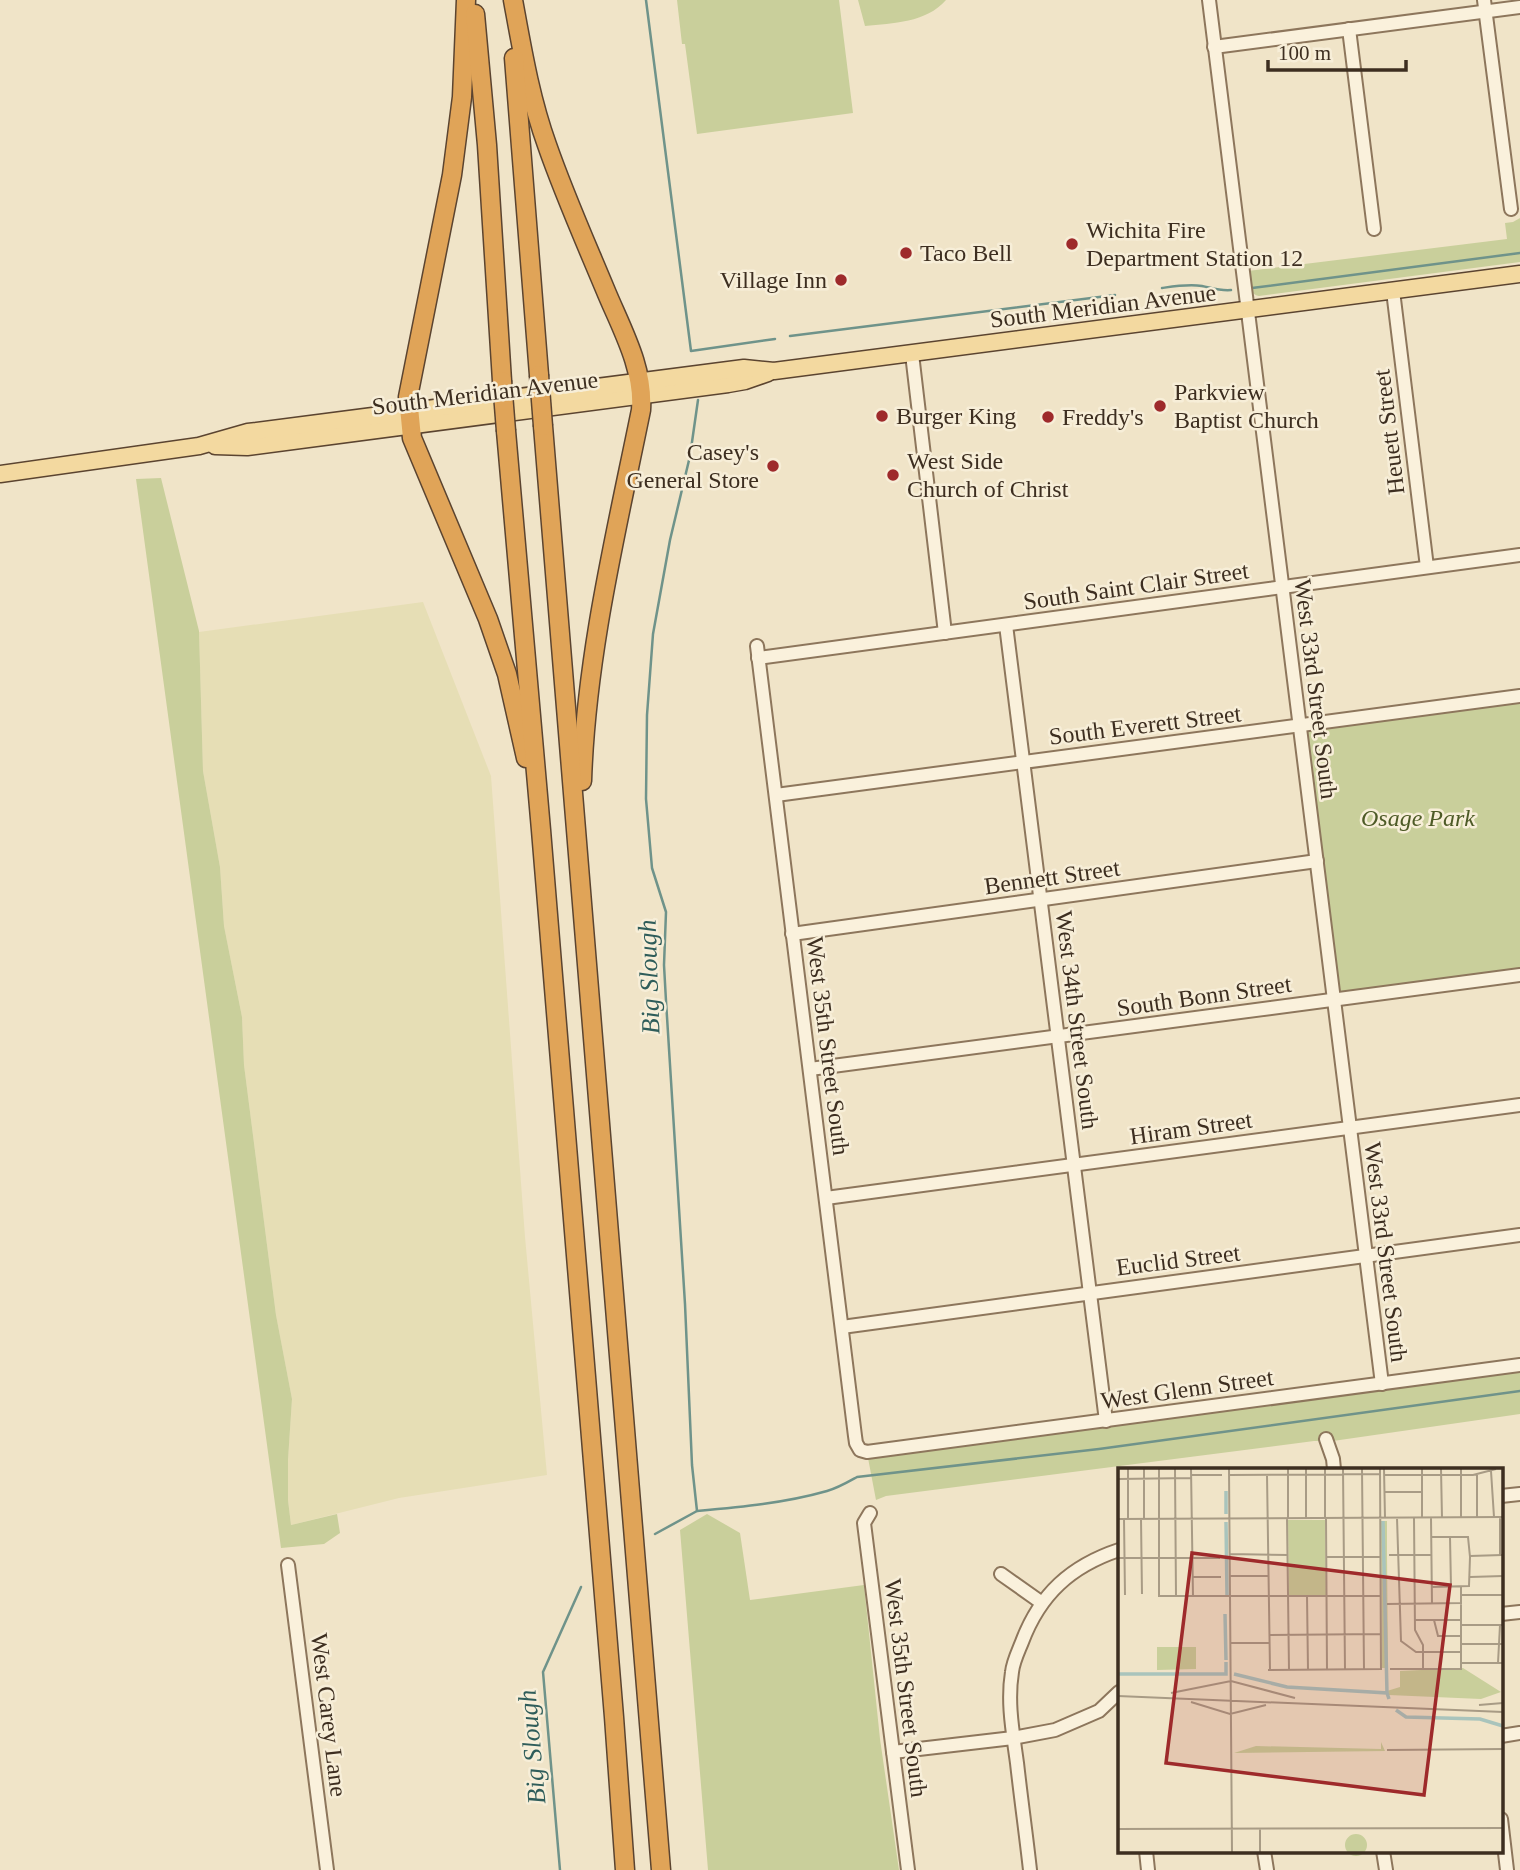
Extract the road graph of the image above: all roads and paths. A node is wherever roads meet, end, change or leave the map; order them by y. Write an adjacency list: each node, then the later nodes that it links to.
1 (466, 0): 16 (highway)
2 (473, 0): 28 (highway, bridge)
3 (511, 0): 15 (highway); 30 (highway, bridge)
4 (1209, 0): 8 (street, West 33rd Street South)
5 (1485, 6): 6 (street); 7 (street); 9 (street)
6 (1520, 7)
7 (1349, 29): 8 (street); 10 (street)
8 (1214, 47): 13 (street, West 33rd Street South)
9 (1511, 209)
10 (1374, 229)
11 (1520, 274): 12 (main road, South Meridian Avenue)
12 (1393, 291): 13 (main road, South Meridian Avenue); 19 (street, Heuett Street)
13 (1247, 310): 14 (main road, South Meridian Avenue); 20 (street, West 33rd Street South)
14 (912, 354): 15 (main road, South Meridian Avenue); 22 (street)
15 (641, 388): 16 (main road, South Meridian Avenue); 30 (highway)
16 (410, 418): 17 (main road, South Meridian Avenue); 28 (highway)
17 (0, 474)
18 (1520, 555): 19 (street, South Saint Clair Street)
19 (1427, 568): 20 (street, South Saint Clair Street)
20 (1283, 587): 21 (street, South Saint Clair Street); 25 (street, West 33rd Street South)
21 (1006, 625): 22 (street, South Saint Clair Street); 26 (street, West 34th Street South)
22 (945, 633): 23 (street, South Saint Clair Street)
23 (758, 652): 27 (street, West 35th Street South)
24 (1520, 696): 25 (street, South Everett Street)
25 (1300, 726): 26 (street, South Everett Street); 29 (street, West 33rd Street South)
26 (1024, 762): 27 (street, South Everett Street); 31 (street, West 34th Street South)
27 (776, 794): 32 (street, West 35th Street South)
28 (541, 830): 67 (highway)
29 (1317, 861): 31 (street, Bennett Street); 34 (street, West 33rd Street South)
30 (579, 862): 68 (highway)
31 (1041, 900): 32 (street, Bennett Street); 35 (street, West 34th Street South)
32 (792, 934): 36 (street, West 35th Street South)
33 (1520, 975): 34 (street, South Bonn Street)
34 (1334, 1000): 35 (street, South Bonn Street); 38 (street, West 33rd Street South)
35 (1058, 1037): 36 (street, South Bonn Street); 39 (street, West 34th Street South)
36 (810, 1069): 40 (street, West 35th Street South)
37 (1520, 1105): 38 (street, Hiram Street)
38 (1350, 1128): 39 (street, Hiram Street); 42 (street, West 33rd Street South)
39 (1074, 1164): 40 (street, Hiram Street); 43 (street, West 34th Street South)
40 (826, 1198): 44 (street, West 35th Street South)
41 (1520, 1235): 42 (street, Euclid Street)
42 (1366, 1256): 43 (street, Euclid Street); 46 (street, West 33rd Street South)
43 (1090, 1292): 44 (street, Euclid Street); 47 (street, West 34th Street South)
44 (842, 1327): 49 (street, West 35th Street South)
45 (1520, 1365): 46 (street, West Glenn Street)
46 (1382, 1384): 47 (street, West Glenn Street)
47 (1106, 1421): 49 (street, West Glenn Street)
48 (1326, 1439): 50 (street)
49 (860, 1450)
50 (1334, 1468)
51 (1520, 1494): 52 (street)
52 (1502, 1496)
53 (870, 1513): 64 (street, West 35th Street South)
54 (1118, 1550): 57 (street)
55 (288, 1565): 66 (street, West Carey Lane)
56 (1001, 1574): 57 (street)
57 (1042, 1603): 63 (street)
58 (1520, 1612): 59 (street)
59 (1502, 1614)
60 (1118, 1693): 63 (street)
61 (1520, 1733): 62 (street)
62 (1502, 1736)
63 (1013, 1738): 64 (street); 70 (street)
64 (893, 1752): 69 (street, West 35th Street South)
65 (1502, 1828): 71 (street)
66 (327, 1870)
67 (625, 1870)
68 (661, 1870)
69 (908, 1870)
70 (1030, 1870)
71 (1507, 1870)

